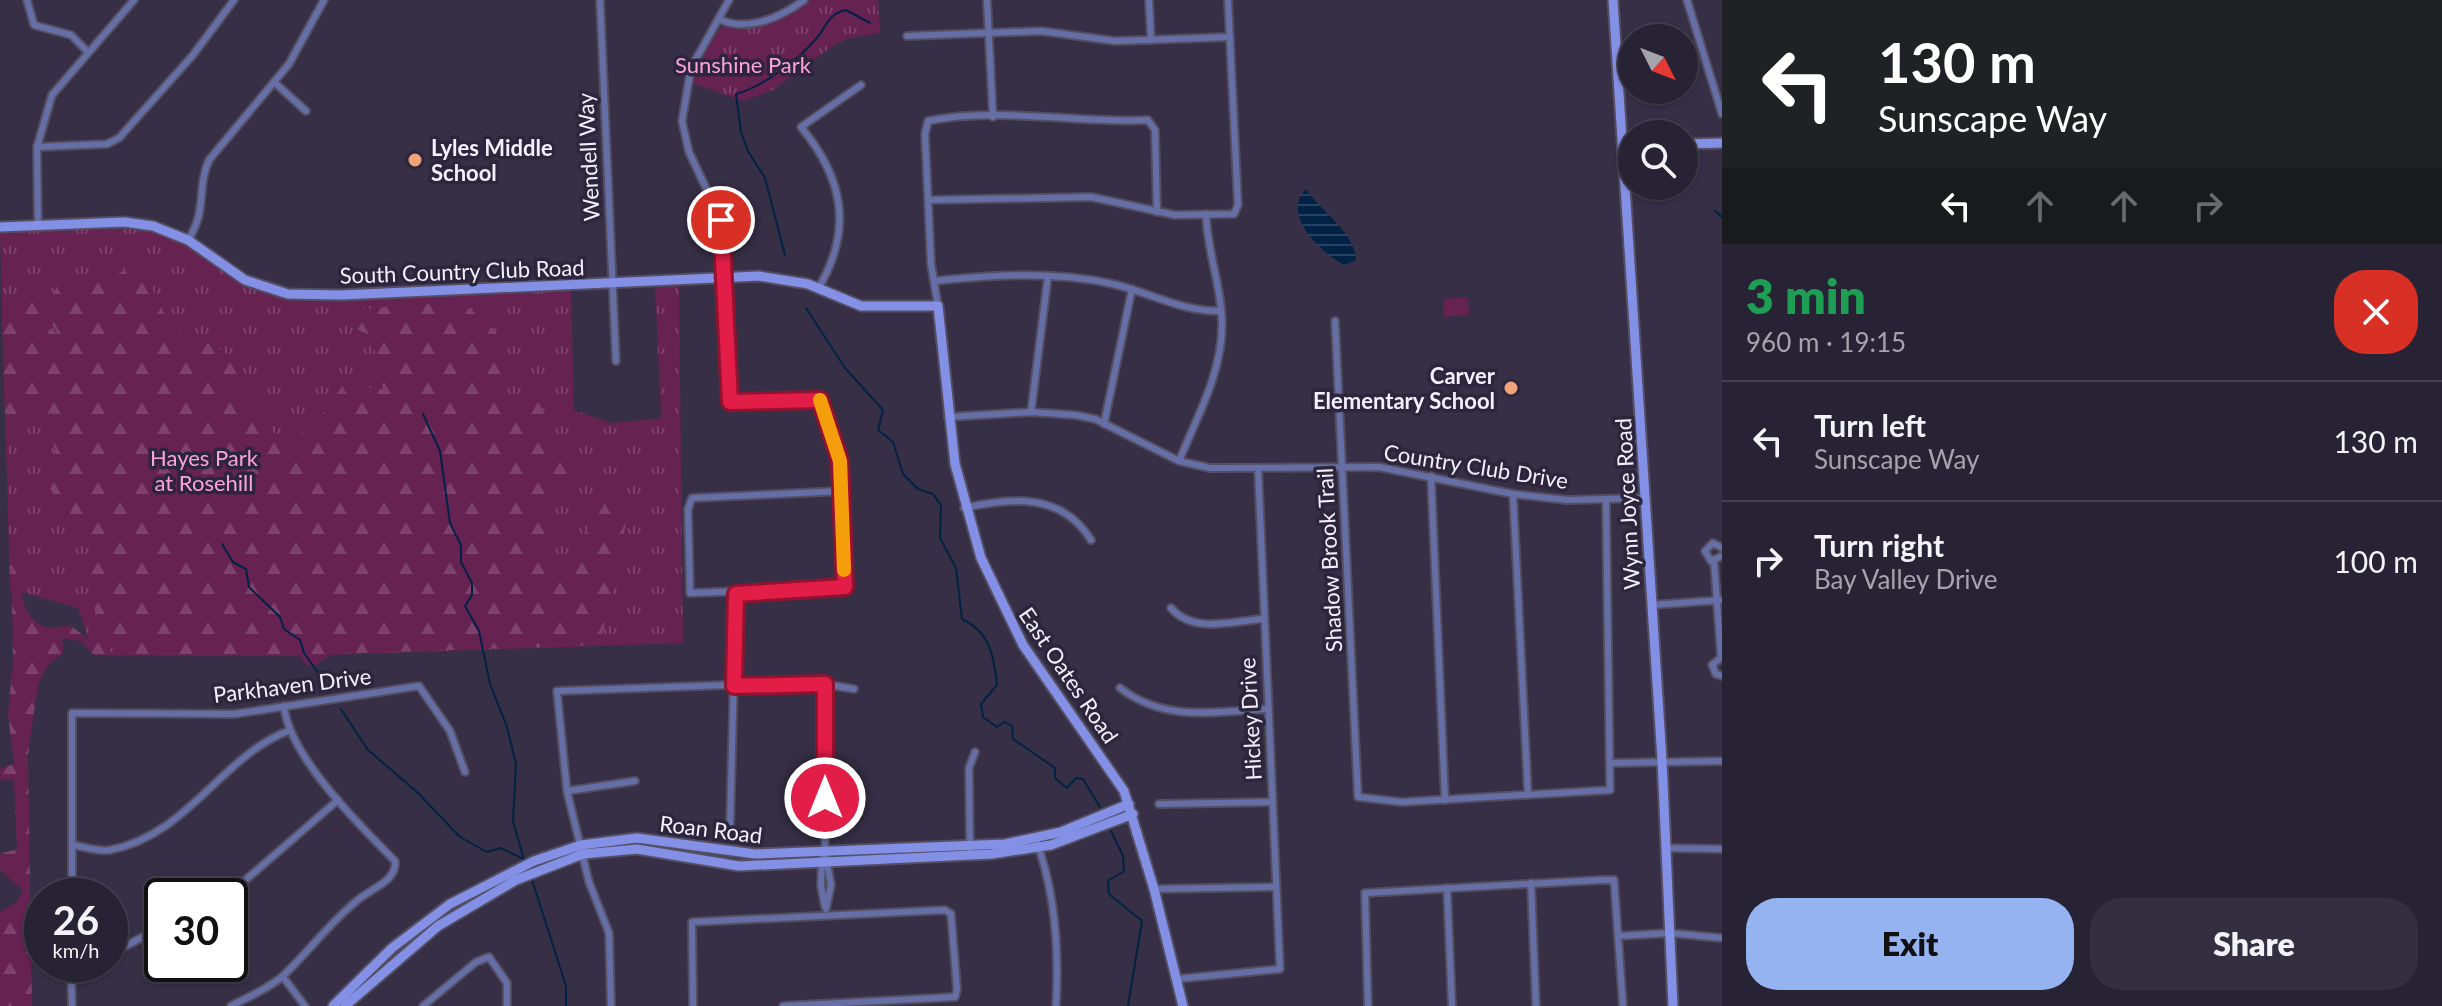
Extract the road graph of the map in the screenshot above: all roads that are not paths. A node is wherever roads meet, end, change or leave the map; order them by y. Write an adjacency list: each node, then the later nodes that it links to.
1 (27, 0): 18 (street)
2 (134, 0): 18 (street)
3 (234, 0): 27 (street)
4 (324, 0): 19 (street)
5 (600, 0): 38 (street, Wendell Way)
6 (729, 0): 13 (street)
7 (804, 0): 13 (street)
8 (987, 0): 14 (street)
9 (1149, 0): 17 (street)
10 (1228, 0): 16 (street)
11 (1613, 0): 24 (street, Wynn Joyce Road)
12 (1687, 0): 22 (street)
13 (721, 20): 36 (street)
14 (988, 33): 15 (street); 17 (street); 23 (street)
15 (907, 36)
16 (1230, 37): 17 (street); 31 (street)
17 (1151, 40)
18 (88, 52): 27 (street)
19 (274, 82): 21 (street); 34 (street)
20 (861, 85): 39 (street)
21 (306, 111)
22 (1722, 114)
23 (993, 117): 28 (street, East Oates Road); 30 (street)
24 (1625, 120)
25 (1722, 143): 26 (street)
26 (1698, 144)
27 (37, 147): 32 (street)
28 (929, 200): 30 (street); 37 (street, East Oates Road)
29 (1631, 200): 54 (street, Wynn Joyce Road)
30 (1157, 212): 31 (street)
31 (1206, 214): 42 (street)
32 (38, 226): 33 (street, South Country Club Road); 34 (street, South Country Club Road)
33 (0, 227)
34 (188, 240): 38 (street, South Country Club Road)
35 (1048, 276): 37 (street); 40 (street); 45 (street)
36 (725, 278): 38 (street, South Country Club Road); 39 (street, South Country Club Road); 52 (street)
37 (934, 281): 41 (street, East Oates Road)
38 (612, 283): 44 (street, Wendell Way)
39 (818, 289): 41 (street, South Country Club Road)
40 (1132, 289): 42 (street); 47 (street)
41 (938, 306): 46 (street, East Oates Road)
42 (1221, 311): 48 (street)
43 (1335, 321): 49 (street, Shadow Brook Trail)
44 (616, 361)
45 (1031, 412): 46 (street); 47 (street)
46 (947, 417): 56 (street, East Oates Road)
47 (1104, 424): 48 (street)
48 (1179, 461): 50 (street)
49 (1342, 466): 50 (street, Country Club Drive); 51 (street, Country Club Drive); 86 (street, Shadow Brook Trail)
50 (1258, 468): 65 (street, Hickey Drive)
51 (1431, 476): 53 (street, Country Club Drive); 86 (street)
52 (842, 491): 61 (street); 61 (street)
53 (1513, 494): 55 (street, Country Club Drive); 82 (street)
54 (1645, 498): 55 (street, Country Club Drive); 63 (street, Wynn Joyce Road)
55 (1606, 502): 78 (street)
56 (964, 508): 57 (street); 89 (street, East Oates Road)
57 (1091, 540)
58 (1722, 548): 60 (street)
59 (1722, 556): 60 (street)
60 (1714, 561): 62 (street)
61 (736, 594): 69 (street)
62 (1719, 600): 63 (street); 66 (street)
63 (1651, 605): 76 (street, Wynn Joyce Road)
64 (1171, 608): 65 (street)
65 (1263, 619): 73 (street, Hickey Drive)
66 (1722, 657): 67 (street)
67 (1722, 676)
68 (825, 684): 69 (street); 71 (street); 84 (street)
69 (734, 686): 81 (street); 90 (street)
70 (1120, 688): 73 (street)
71 (854, 689)
72 (284, 706): 74 (street); 79 (street, Parkhaven Drive); 92 (street, Parkhaven Drive)
73 (1267, 709): 87 (street, Hickey Drive)
74 (288, 731): 85 (street); 92 (street)
75 (975, 752): 96 (street)
76 (1662, 760): 77 (street); 78 (street); 93 (street, Wynn Joyce Road)
77 (1722, 761)
78 (1612, 763): 82 (street)
79 (465, 772)
80 (635, 781): 81 (street)
81 (567, 791): 94 (street)
82 (1528, 794): 86 (street)
83 (858, 797): 84 (street)
84 (825, 798): 97 (street)
85 (338, 800): 99 (street); 108 (street)
86 (1445, 800)
87 (1272, 802): 88 (street); 101 (street, Hickey Drive)
88 (1159, 804)
89 (1131, 809): 91 (street, Roan Road); 103 (street, East Oates Road)
90 (730, 827)
91 (1038, 844): 96 (street, Roan Road); 121 (street)
92 (73, 845): 98 (street)
93 (1665, 848): 95 (street); 105 (street, Wynn Joyce Road)
94 (582, 849): 97 (street, Roan Road); 114 (street, Roan Road); 115 (street, Roan Road); 118 (street)
95 (1722, 849)
96 (970, 850): 97 (street, Roan Road)
97 (825, 859): 104 (street)
98 (72, 878)
99 (248, 878)
100 (1531, 883): 102 (street); 106 (street); 125 (street)
101 (1276, 887): 103 (street); 109 (street, Hickey Drive)
102 (1447, 888): 123 (street); 124 (street)
103 (1154, 889): 109 (street, East Oates Road)
104 (826, 912): 119 (street); 120 (street)
105 (1670, 933): 106 (street); 107 (street); 127 (street, Wynn Joyce Road)
106 (1618, 936): 126 (street)
107 (1722, 938)
108 (283, 977): 112 (street); 113 (street)
109 (1176, 979): 122 (street, East Oates Road)
110 (71, 982): 111 (street)
111 (72, 1006)
112 (231, 1006)
113 (305, 1006)
114 (333, 1006)
115 (345, 1006)
116 (423, 1006): 117 (street)
117 (507, 1006)
118 (611, 1006)
119 (693, 1006)
120 (783, 1006)
121 (1056, 1006)
122 (1183, 1006)
123 (1368, 1006)
124 (1452, 1006)
125 (1536, 1006)
126 (1623, 1006)
127 (1673, 1006)

